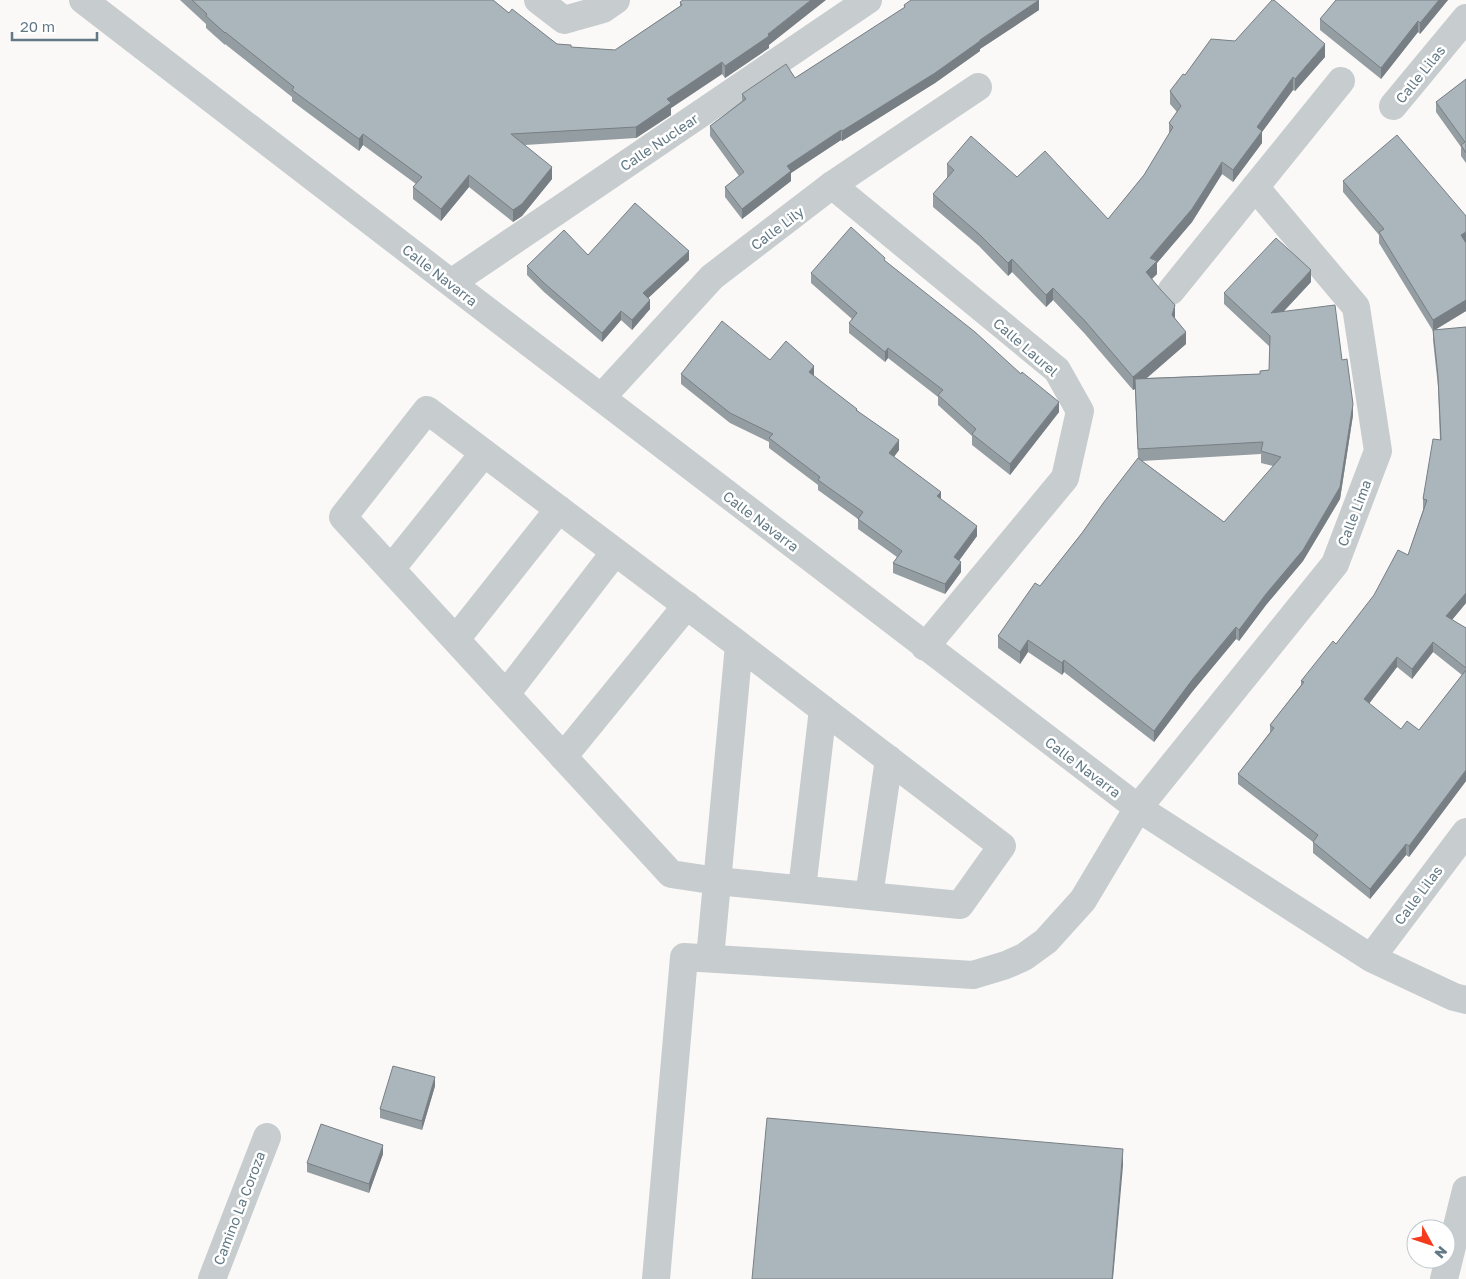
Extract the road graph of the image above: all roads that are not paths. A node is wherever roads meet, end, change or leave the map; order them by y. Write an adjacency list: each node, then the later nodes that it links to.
1 (83, 0): 11 (street, Calle Navarra)
2 (538, 0): 3 (street)
3 (616, 0)
4 (868, 0): 11 (street, Calle Nuclear)
5 (1466, 18): 8 (street, Calle Lilas)
6 (1341, 81): 10 (street)
7 (978, 87): 9 (street, Calle Lily)
8 (1393, 106)
9 (832, 185): 13 (street, Calle Lily); 21 (street, Calle Laurel)
10 (1255, 187): 12 (street); 26 (street, Calle Lima)
11 (451, 283): 13 (street, Calle Navarra)
12 (1171, 291)
13 (601, 398): 21 (street, Calle Navarra)
14 (484, 453): 15 (street); 17 (street); 17 (street)
15 (560, 509): 16 (street); 19 (street)
16 (616, 552): 18 (street); 22 (street)
17 (391, 569): 19 (street)
18 (687, 605): 20 (street); 24 (street)
19 (456, 639): 22 (street)
20 (739, 644): 23 (street); 28 (street)
21 (925, 646): 26 (street, Calle Navarra)
22 (506, 694): 24 (street)
23 (823, 709): 25 (street); 29 (street)
24 (563, 757): 28 (street)
25 (889, 760): 30 (street); 30 (street)
26 (1138, 808): 31 (street, Calle Lima); 32 (street, Calle Navarra)
27 (1466, 832): 32 (street, Calle Lilas)
28 (717, 881): 29 (street); 31 (street)
29 (802, 889): 30 (street)
30 (869, 896)
31 (710, 958): 37 (street, Calle Lima)
32 (1371, 958): 33 (street, Calle Navarra)
33 (1466, 1000)
34 (267, 1137): 36 (street, Camino La Coroza)
35 (1466, 1190): 38 (street)
36 (212, 1279)
37 (656, 1279)
38 (1444, 1279)

